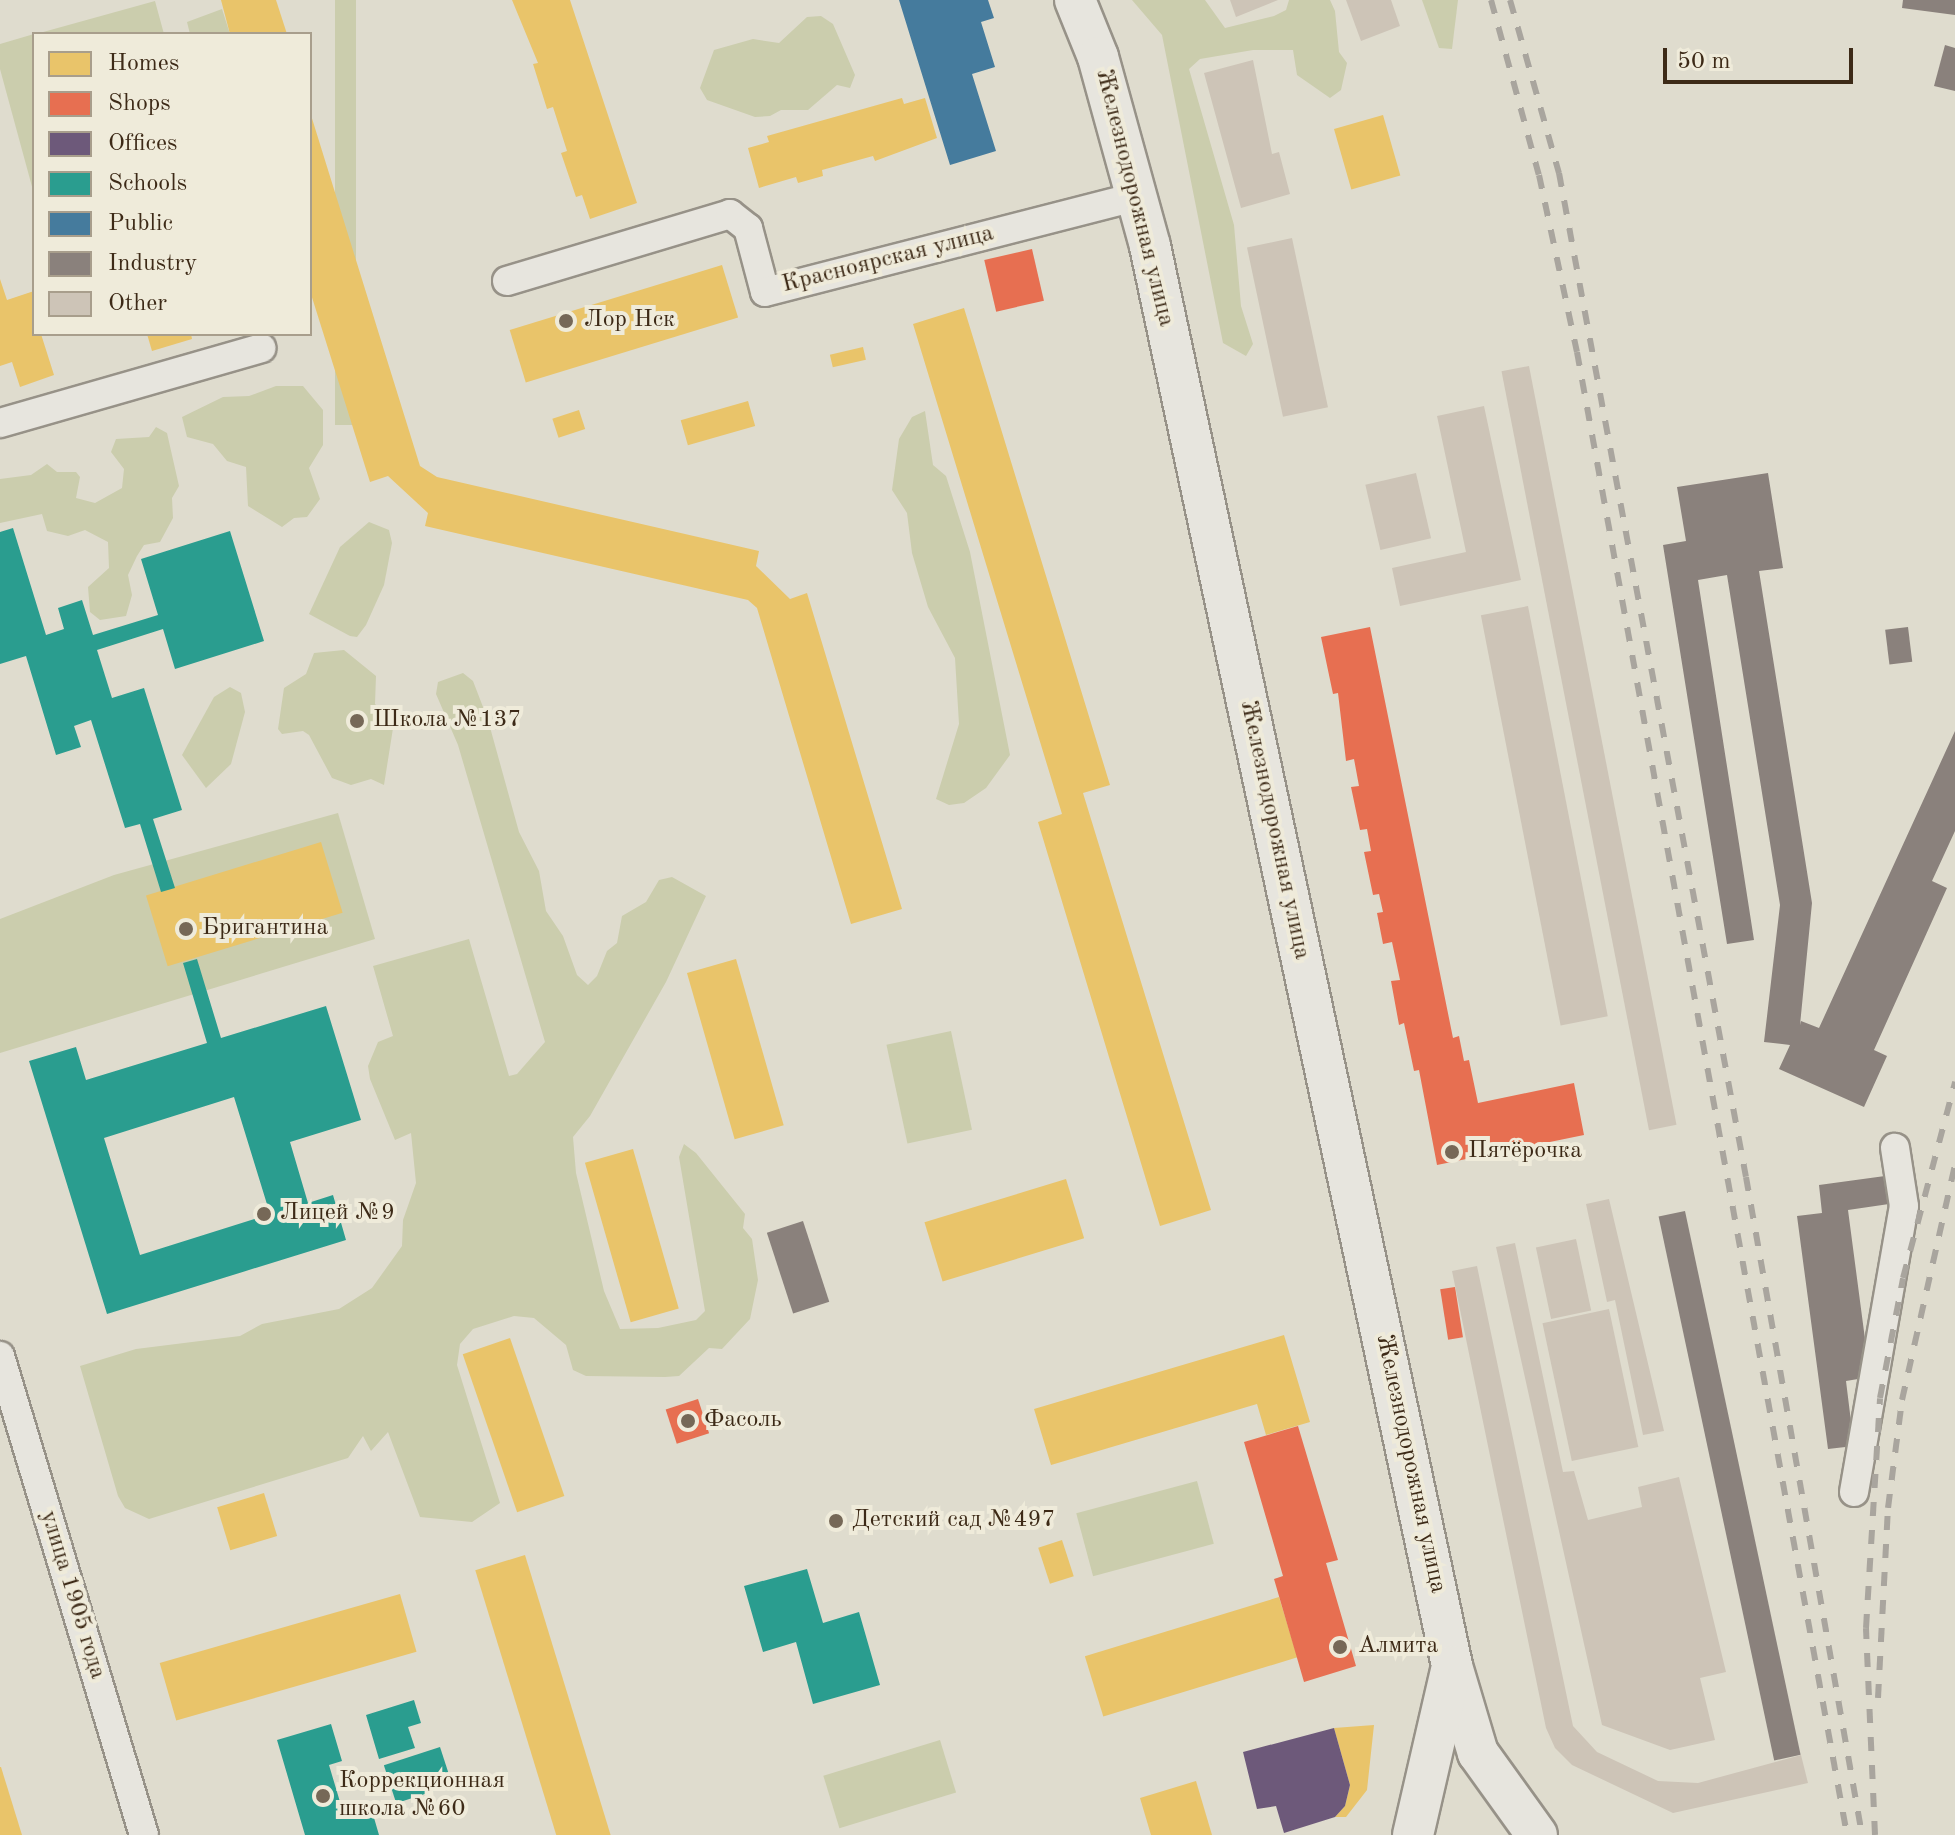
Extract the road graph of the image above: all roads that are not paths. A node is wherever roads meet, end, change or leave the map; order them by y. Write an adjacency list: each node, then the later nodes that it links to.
1 (1075, 0): 2 (street, Железнодорожная улица)
2 (1138, 196): 3 (street, Красноярская улица); 9 (street, Железнодорожная улица)
3 (507, 281)
4 (261, 348): 5 (street)
5 (0, 423)
6 (1895, 1148): 8 (street)
7 (0, 1356): 10 (street, улица 1905 года)
8 (1854, 1492)
9 (1452, 1666): 11 (street); 12 (street, Железнодорожная улица)
10 (144, 1835)
11 (1413, 1835)
12 (1537, 1835)

